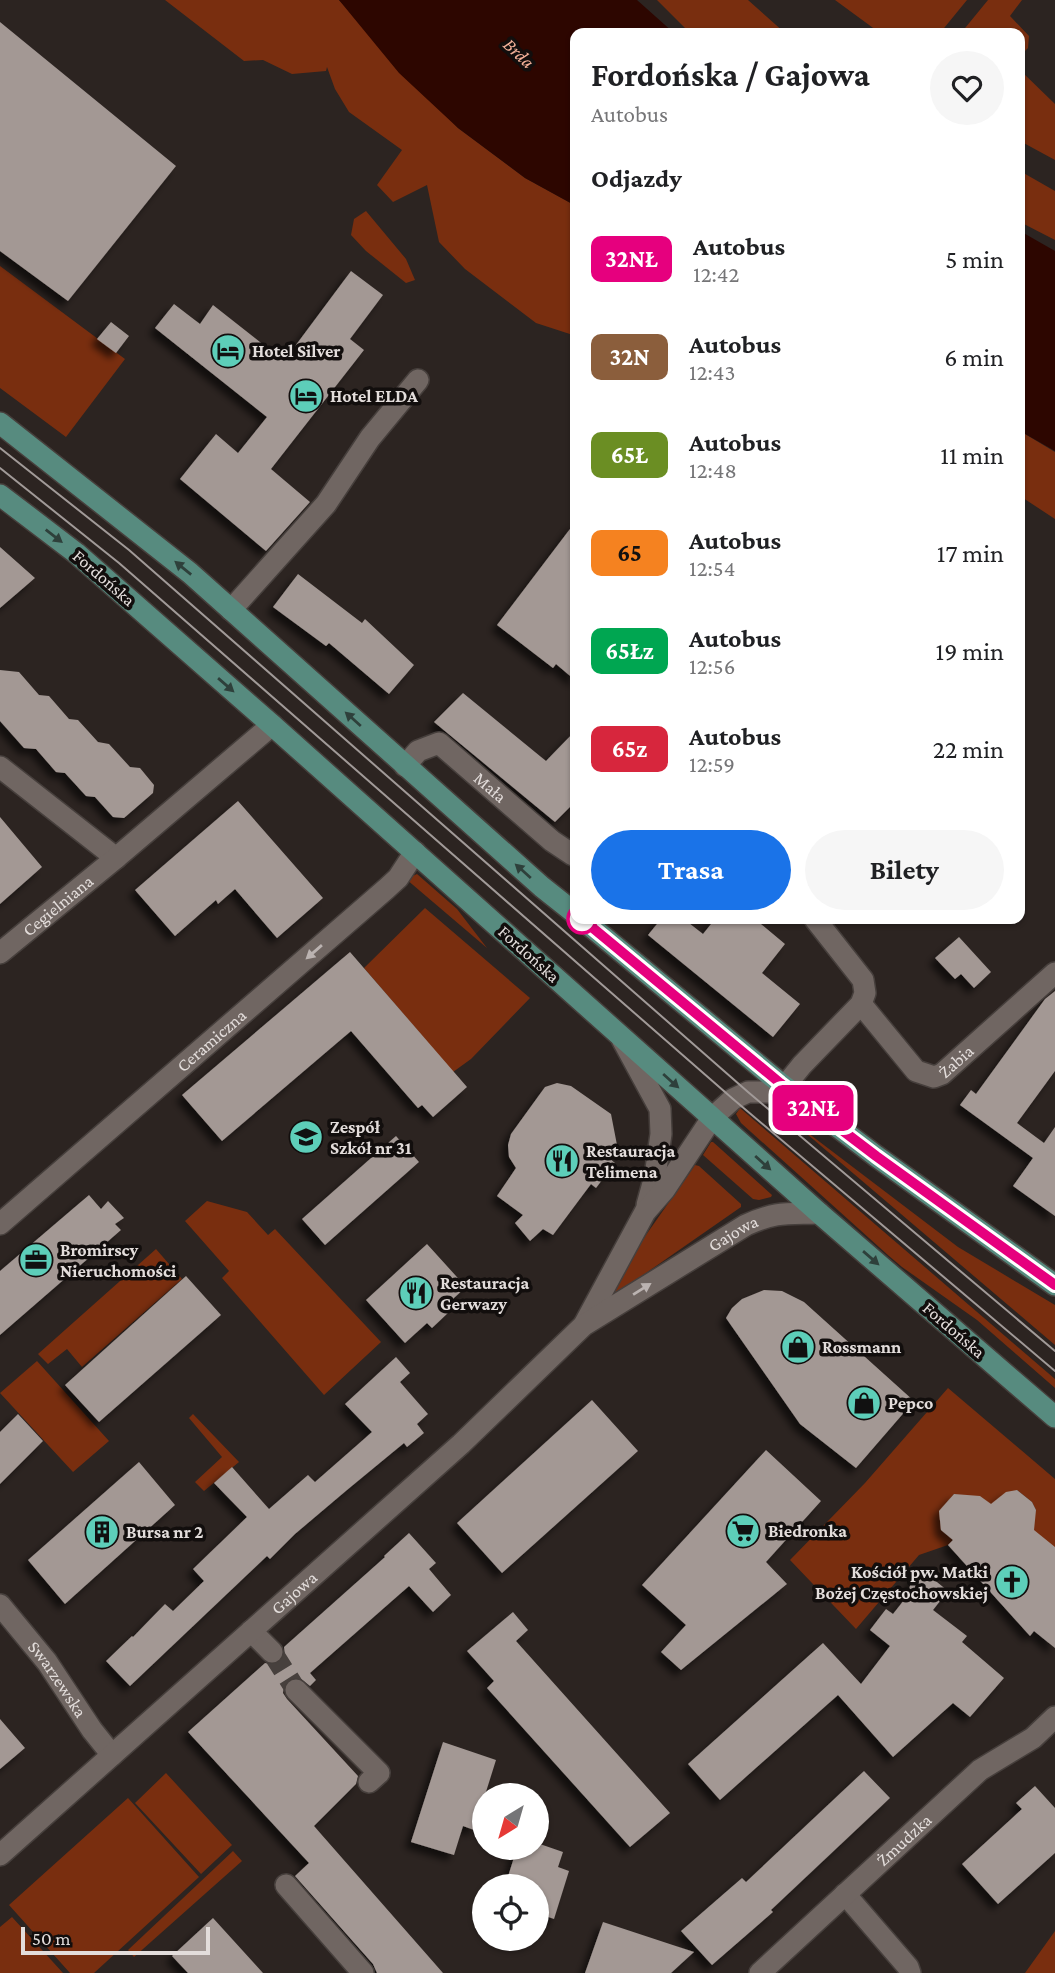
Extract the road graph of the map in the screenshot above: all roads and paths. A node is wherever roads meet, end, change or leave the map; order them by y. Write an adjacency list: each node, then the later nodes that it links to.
1 (418, 380): 4 (street)
2 (0, 423): 4 (main road, one-way to 2)
3 (0, 495): 5 (main road, Fordońska, one-way to 5)
4 (231, 610): 6 (main road, one-way to 4)
5 (272, 725): 8 (main road, Fordońska); 10 (street, Cegielniana)
6 (405, 766): 9 (street, Mała); 11 (main road, one-way to 6)
7 (0, 767): 10 (street)
8 (415, 852): 17 (main road, Fordońska); 23 (street, Ceramiczna, one-way to 23)
9 (570, 853)
10 (116, 858): 14 (street, Cegielniana)
11 (570, 909)
12 (588, 924): 18 (main road)
13 (819, 924): 16 (street)
14 (0, 953)
15 (1055, 973): 16 (street, Żabia)
16 (861, 1004): 18 (street)
17 (608, 1025): 20 (main road, Fordońska, one-way to 20); 21 (street, Gajowa)
18 (785, 1086): 19 (main road)
19 (807, 1104): 20 (street, Gajowa); 24 (main road)
20 (712, 1118): 21 (street, Gajowa); 22 (main road, Fordońska, one-way to 22)
21 (645, 1212): 25 (street, Gajowa)
22 (819, 1213): 25 (street, Gajowa, one-way to 22); 26 (main road, Fordońska, one-way to 26)
23 (0, 1224)
24 (1055, 1285)
25 (584, 1325): 28 (street, Gajowa)
26 (1055, 1417)
27 (0, 1605): 32 (street, Swarzewska)
28 (251, 1631): 29 (street); 32 (street, Gajowa)
29 (272, 1652)
30 (296, 1690): 33 (street)
31 (1055, 1717): 36 (street, Żmudzka)
32 (112, 1755): 34 (street, Gajowa)
33 (369, 1782)
34 (0, 1855)
35 (286, 1885): 37 (street)
36 (845, 1894): 38 (street, Żmudzka); 39 (street)
37 (363, 1973)
38 (760, 1973)
39 (910, 1973)

